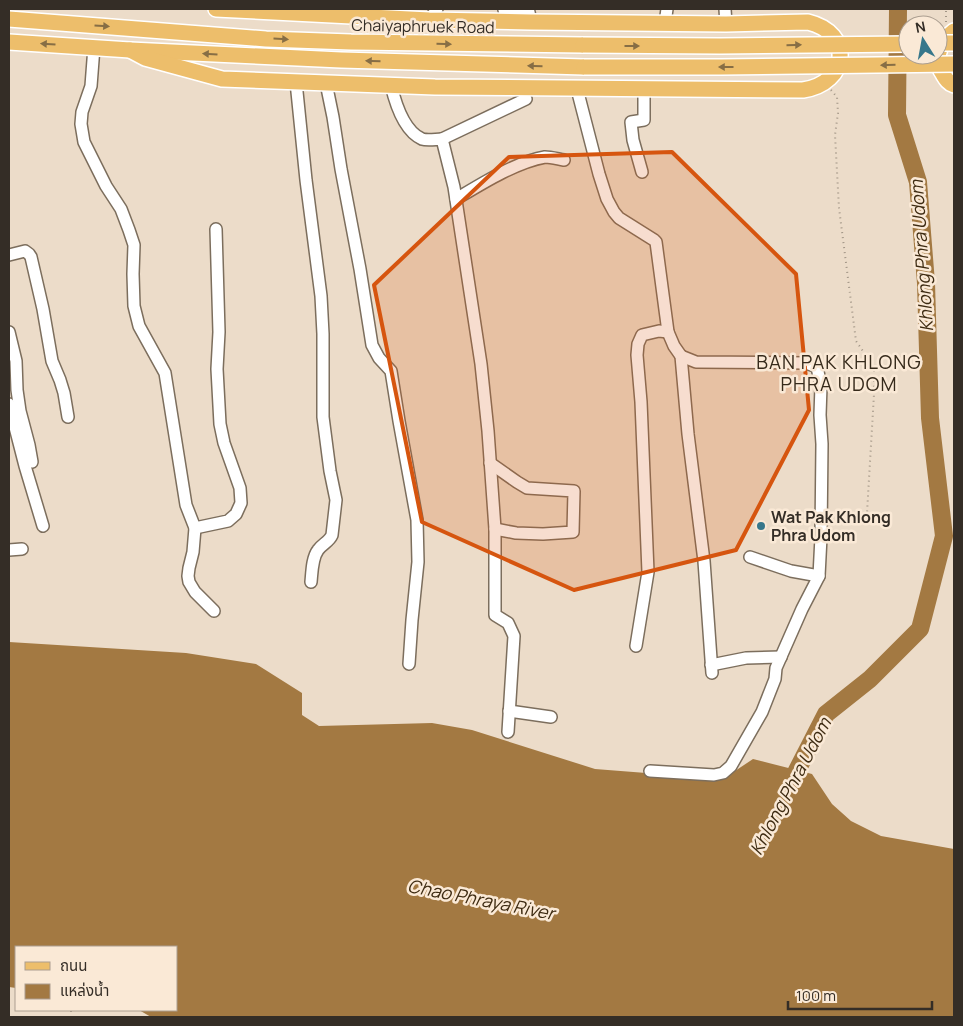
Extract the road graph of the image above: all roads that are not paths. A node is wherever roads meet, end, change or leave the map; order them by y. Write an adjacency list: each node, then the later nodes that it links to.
1 (216, 9): 2 (main road, Chaiyaphruek Road)
2 (233, 9): 5 (main road, Chaiyaphruek Road)
3 (518, 9): 10 (street)
4 (9, 11): 9 (main road)
5 (433, 14): 10 (main road, Chaiyaphruek Road)
6 (666, 16): 7 (main road, Chaiyaphruek Road); 10 (main road, Chaiyaphruek Road)
7 (726, 16): 22 (main road, Chaiyaphruek Road)
8 (9, 19): 9 (main road, Chaiyaphruek Road)
9 (53, 22): 13 (main road, Chaiyaphruek Road, one-way to 13, bridge)
10 (531, 22)
11 (954, 31): 20 (main road)
12 (9, 42): 14 (main road, one-way to 12)
13 (898, 44)
14 (94, 47): 15 (main road); 38 (street)
15 (130, 50): 16 (main road, one-way to 15, bridge); 17 (main road)
16 (954, 64)
17 (296, 82): 18 (main road); 44 (street)
18 (326, 83): 19 (main road); 48 (street)
19 (391, 85): 21 (main road); 24 (street)
20 (954, 85)
21 (577, 89): 22 (main road); 31 (street)
22 (644, 89): 26 (street)
23 (526, 99): 24 (street)
24 (442, 139): 27 (street)
25 (564, 160): 27 (street)
26 (642, 172)
27 (456, 199): 36 (street)
28 (216, 229): 38 (street)
29 (9, 255): 34 (street)
30 (9, 332): 35 (street)
31 (668, 332): 32 (street); 46 (street)
32 (681, 356): 43 (street); 47 (street)
33 (9, 404): 37 (street)
34 (68, 417)
35 (32, 462)
36 (490, 463): 39 (street); 39 (street)
37 (43, 526)
38 (195, 528): 45 (street)
39 (495, 530): 49 (street)
40 (22, 549): 41 (street)
41 (9, 550)
42 (750, 557): 43 (street)
43 (819, 576): 47 (street)
44 (311, 582)
45 (214, 611)
46 (636, 646)
47 (781, 657): 52 (street)
48 (409, 664)
49 (509, 712): 50 (street); 51 (street)
50 (551, 717)
51 (508, 732)
52 (650, 771)

